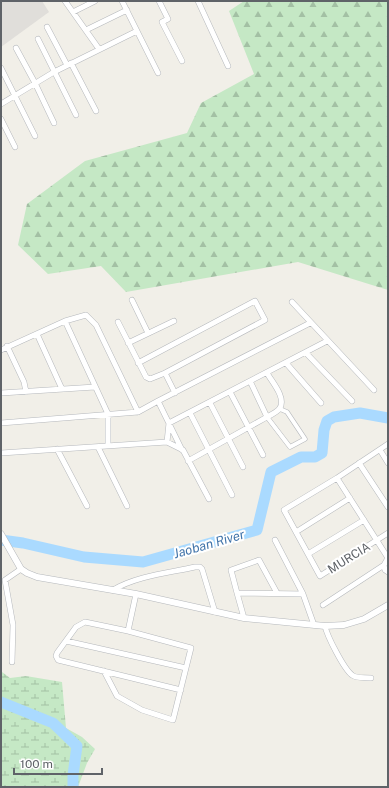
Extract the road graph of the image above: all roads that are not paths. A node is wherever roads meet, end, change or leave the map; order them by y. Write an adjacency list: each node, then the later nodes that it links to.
1 (65, 1): 7 (street)
2 (95, 1): 7 (street)
3 (122, 1): 6 (street)
4 (159, 1): 14 (street)
5 (198, 1): 16 (street)
6 (127, 10): 9 (street); 10 (street)
7 (72, 12): 9 (street)
8 (47, 28): 15 (street)
9 (86, 30): 13 (street)
10 (137, 31): 13 (street); 19 (street)
11 (38, 39): 18 (street)
12 (16, 48): 20 (street)
13 (99, 49): 15 (street)
14 (182, 61)
15 (69, 64): 18 (street); 23 (street)
16 (228, 66)
17 (1, 68): 21 (street)
18 (54, 72): 20 (street); 24 (street)
19 (158, 73)
20 (35, 84): 21 (street); 26 (street)
21 (15, 96): 22 (street); 27 (street)
22 (1, 104)
23 (96, 111)
24 (76, 115)
25 (1, 119): 28 (street)
26 (54, 123)
27 (35, 136)
28 (16, 147)
29 (132, 300): 35 (street)
30 (292, 302): 34 (street)
31 (65, 321): 36 (street); 47 (street); 59 (street)
32 (174, 321): 35 (street)
33 (118, 322): 38 (street)
34 (310, 323): 37 (street); 53 (street)
35 (148, 333): 38 (street)
36 (37, 334): 39 (street); 48 (street)
37 (327, 341): 41 (street); 49 (street)
38 (128, 343): 42 (street)
39 (7, 346): 40 (street); 50 (street)
40 (1, 350)
41 (306, 353): 43 (street); 55 (street)
42 (138, 363): 44 (street); 44 (street)
43 (286, 363): 45 (street); 57 (street)
44 (165, 373): 53 (street)
45 (267, 373): 46 (street); 58 (street)
46 (250, 381): 51 (street); 62 (street)
47 (95, 387): 48 (street); 61 (street)
48 (62, 389): 50 (street)
49 (374, 390)
50 (26, 392): 52 (street)
51 (230, 392): 56 (street); 65 (street)
52 (1, 393)
53 (175, 393): 54 (street)
54 (158, 401): 59 (street); 64 (street)
55 (352, 401)
56 (210, 402): 60 (street); 66 (street)
57 (321, 403)
58 (280, 409): 62 (street); 62 (street)
59 (138, 412): 61 (street)
60 (190, 413): 64 (street); 73 (street)
61 (108, 414): 63 (street); 70 (street)
62 (267, 417): 65 (street)
63 (1, 423)
64 (169, 424): 67 (street); 72 (street)
65 (249, 427): 66 (street); 76 (street)
66 (228, 439): 73 (street); 80 (street)
67 (166, 442): 70 (street); 72 (street)
68 (388, 444): 74 (street)
69 (98, 446): 70 (street); 71 (street); 86 (street)
70 (108, 446)
71 (57, 449): 75 (street); 85 (street)
72 (183, 450): 77 (street)
73 (208, 450): 77 (street); 82 (street)
74 (380, 450): 78 (street); 79 (street)
75 (1, 453)
76 (263, 455)
77 (188, 461): 84 (street)
78 (359, 463): 81 (street); 87 (street)
79 (388, 463)
80 (243, 467)
81 (337, 478): 83 (street); 89 (street)
82 (232, 495)
83 (350, 498): 88 (street); 89 (street)
84 (209, 499)
85 (87, 506)
86 (127, 506)
87 (388, 507)
88 (364, 520): 93 (street); 94 (street)
89 (296, 532): 94 (street)
90 (388, 533): 93 (street, MURCIA)
91 (2, 536): 97 (street)
92 (275, 540): 104 (street)
93 (377, 540): 94 (street, MURCIA); 95 (street)
94 (308, 554)
95 (388, 558): 96 (street)
96 (384, 565): 98 (street); 105 (street)
97 (21, 569): 99 (street); 100 (street)
98 (388, 572)
99 (3, 582): 113 (street)
100 (113, 590): 102 (street); 107 (street)
101 (237, 592): 103 (street); 103 (street); 108 (street)
102 (136, 594): 107 (street); 111 (street)
103 (277, 594): 104 (street)
104 (302, 594): 109 (street)
105 (323, 605)
106 (388, 605): 110 (street)
107 (215, 612): 108 (street)
108 (244, 618): 109 (street)
109 (314, 625): 110 (street)
110 (325, 626): 116 (street)
111 (128, 630): 112 (street); 114 (street)
112 (66, 641): 114 (street); 115 (street)
113 (12, 662)
114 (186, 668): 117 (street)
115 (104, 671): 117 (street); 117 (street)
116 (371, 678)
117 (181, 690)

